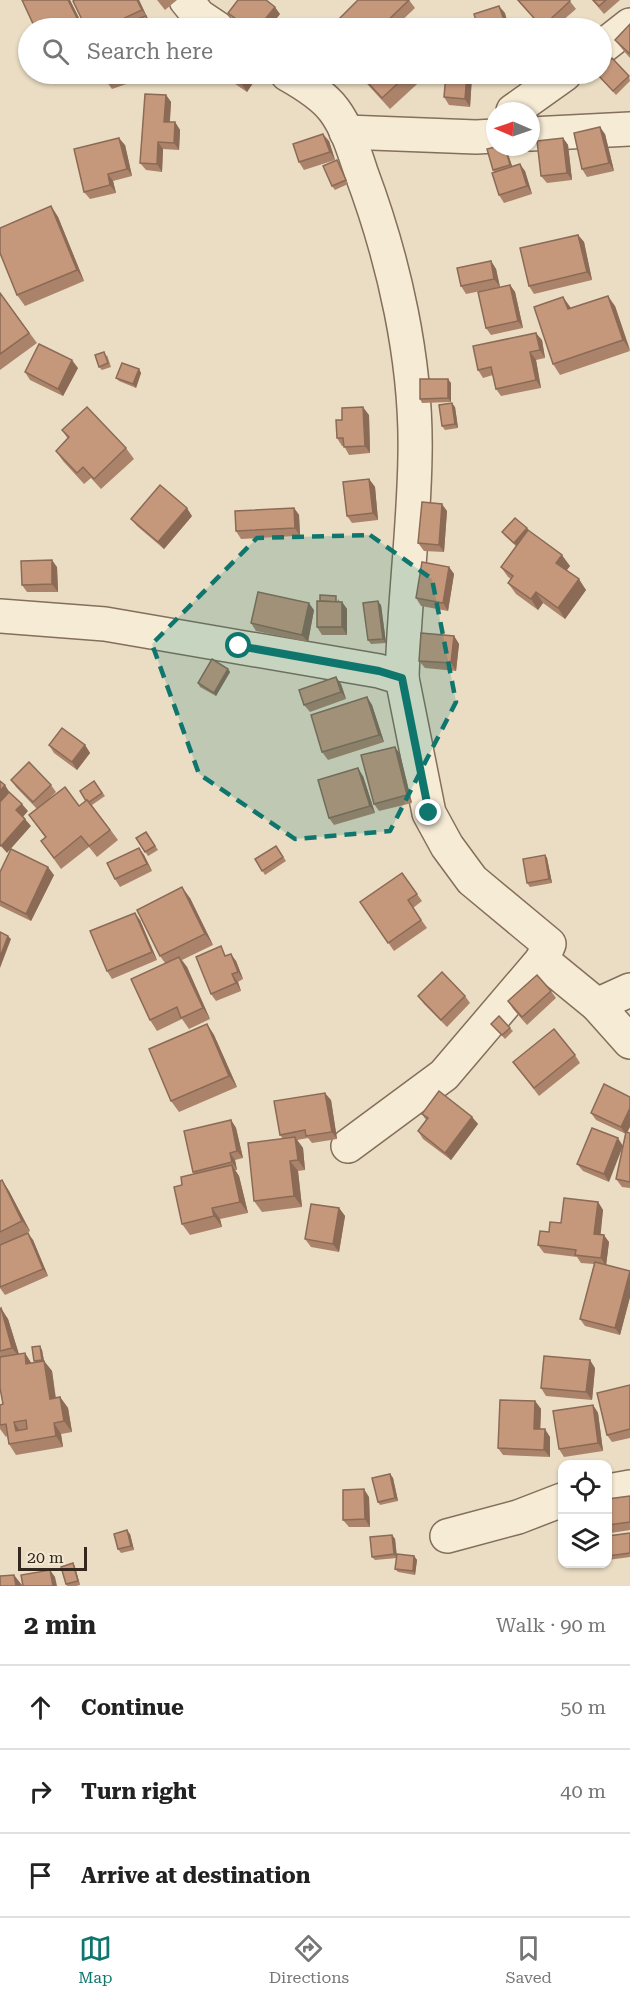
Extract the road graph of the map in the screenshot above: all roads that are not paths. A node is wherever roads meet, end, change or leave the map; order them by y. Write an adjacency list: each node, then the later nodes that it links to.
1 (186, 0): 2 (street)
2 (202, 18)
3 (630, 25): 4 (street)
4 (612, 39)
5 (304, 84): 9 (street)
6 (551, 84): 7 (street)
7 (526, 102)
8 (630, 129): 11 (street)
9 (346, 132): 10 (street); 13 (street)
10 (486, 132)
11 (540, 134)
12 (0, 616): 13 (street)
13 (402, 678): 14 (street)
14 (542, 960): 16 (street); 18 (street)
15 (630, 990): 16 (street)
16 (597, 1005): 17 (street)
17 (630, 1042)
18 (348, 1146)
19 (630, 1487): 20 (street)
20 (612, 1490)
21 (558, 1502): 22 (street)
22 (447, 1536)

